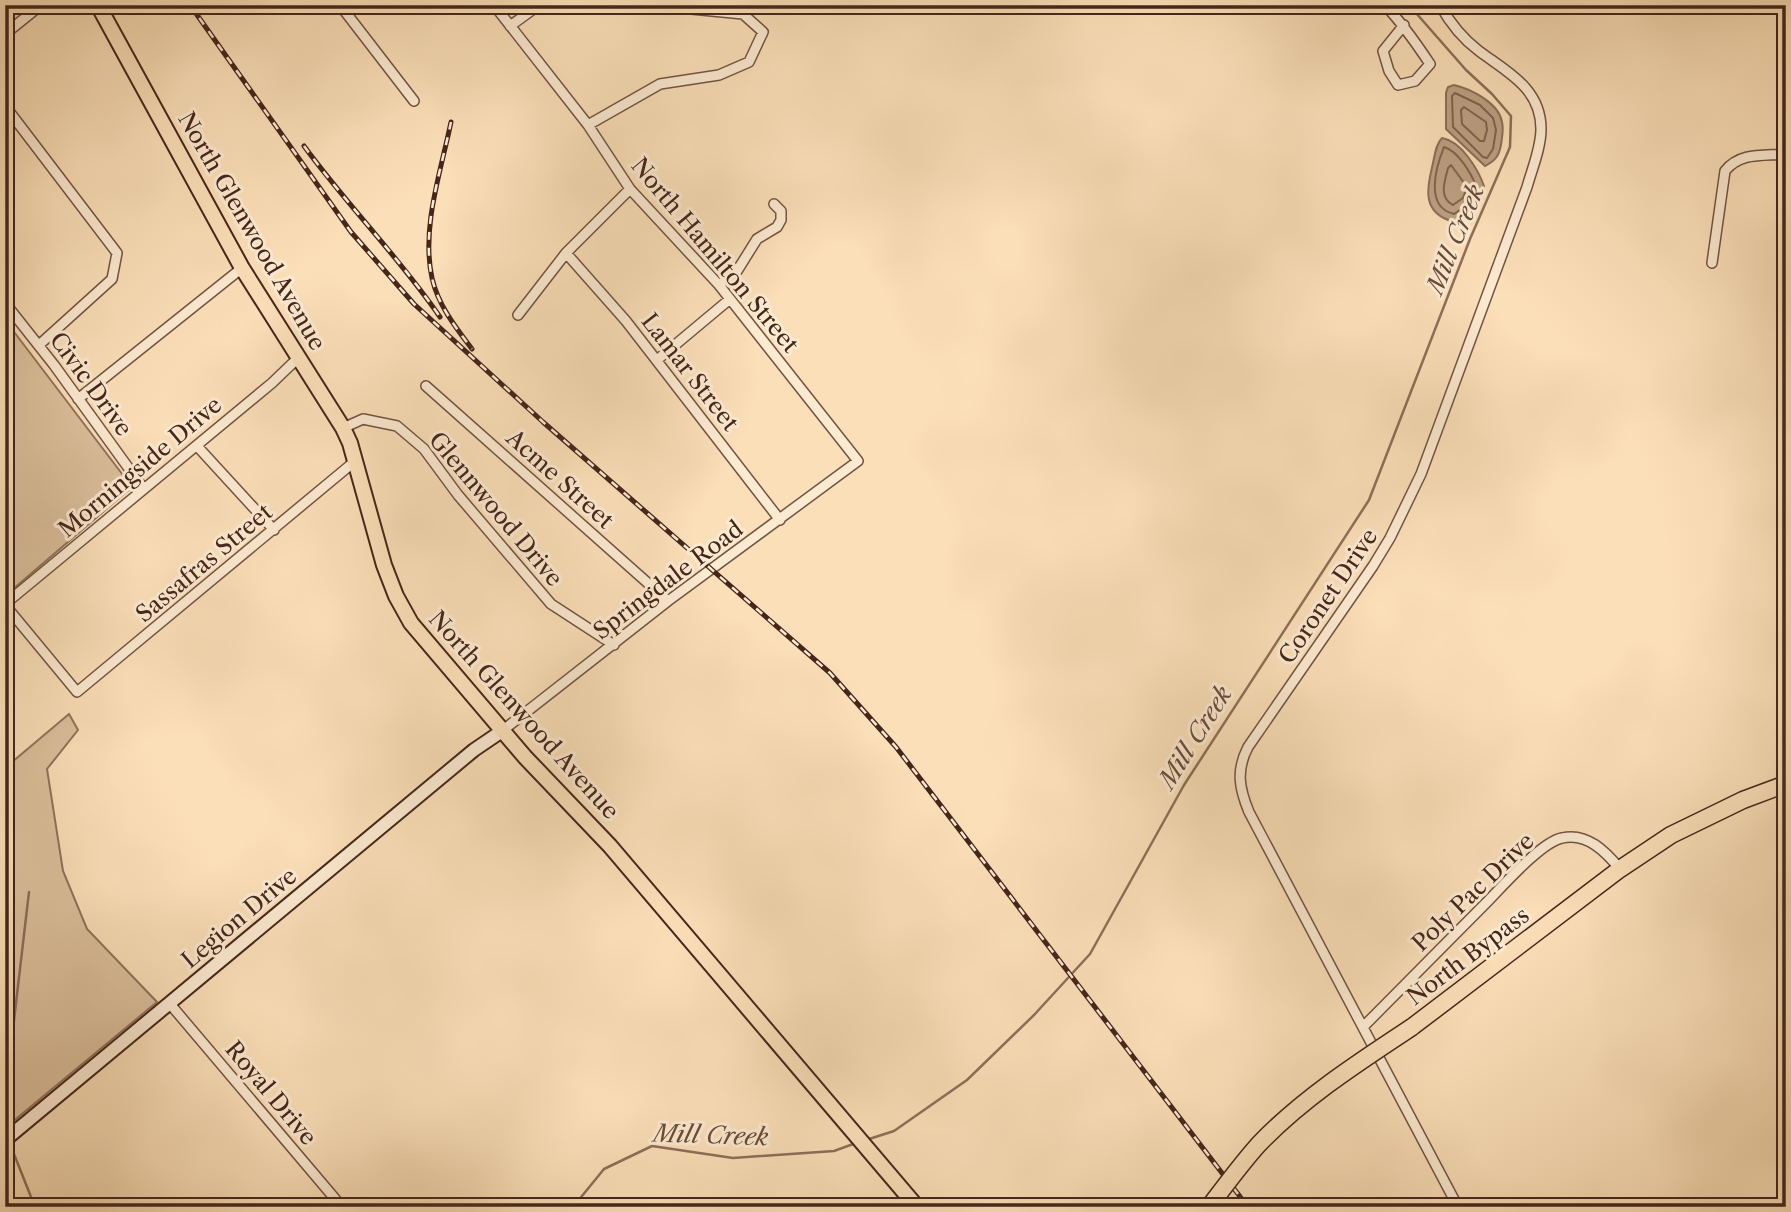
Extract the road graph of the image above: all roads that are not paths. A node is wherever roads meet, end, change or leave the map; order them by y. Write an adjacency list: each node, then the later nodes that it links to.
1 (41, 5): 11 (street)
2 (98, 5): 20 (main road, North Glenwood Avenue)
3 (340, 5): 12 (street)
4 (494, 5): 10 (street, North Hamilton Street)
5 (539, 5): 10 (street)
6 (680, 5): 14 (street)
7 (1385, 5): 9 (street)
8 (1440, 5): 44 (street, Coronet Drive)
9 (1404, 25): 9 (street)
10 (510, 26): 14 (street, North Hamilton Street)
11 (5, 34)
12 (414, 101)
13 (5, 106): 25 (street)
14 (588, 125): 16 (street, North Hamilton Street)
15 (1786, 154): 19 (street)
16 (630, 189): 18 (street); 21 (street, North Hamilton Street)
17 (775, 204): 21 (street)
18 (566, 253): 24 (street); 27 (street, Lamar Street)
19 (1712, 263)
20 (242, 268): 26 (main road, North Glenwood Avenue); 29 (street)
21 (719, 285): 22 (street, North Hamilton Street)
22 (730, 299): 27 (street); 32 (street, North Hamilton Street)
23 (5, 303): 25 (street, Civic Drive)
24 (518, 315)
25 (39, 345): 29 (street, Civic Drive)
26 (298, 358): 30 (main road, North Glenwood Avenue); 31 (street, Morningside Drive)
27 (657, 360): 35 (street, Lamar Street)
28 (426, 386): 37 (street, Acme Street)
29 (78, 398): 34 (street, Civic Drive)
30 (343, 428): 33 (main road, North Glenwood Avenue); 39 (street, Glennwood Drive)
31 (197, 446): 34 (street, Morningside Drive); 36 (street)
32 (858, 461): 35 (street, Springdale Road)
33 (354, 462): 36 (street, Sassafras Street); 40 (main road, North Glenwood Avenue)
34 (143, 488): 38 (street, Morningside Drive)
35 (780, 520): 37 (street, Springdale Road)
36 (274, 530): 38 (street, Sassafras Street)
37 (668, 601): 39 (street, Springdale Road)
38 (5, 605)
39 (614, 645): 40 (street, Springdale Road)
40 (502, 731): 43 (street, Legion Drive); 48 (main road, North Glenwood Avenue)
41 (1786, 784): 42 (highway, North Bypass)
42 (1620, 869): 44 (street, Poly Pac Drive); 49 (highway, North Bypass, bridge)
43 (170, 1004): 45 (street, Legion Drive); 47 (street, Royal Drive)
44 (1363, 1027): 46 (street, Coronet Drive)
45 (5, 1140)
46 (1453, 1205)
47 (342, 1207)
48 (917, 1207)
49 (1209, 1207)

